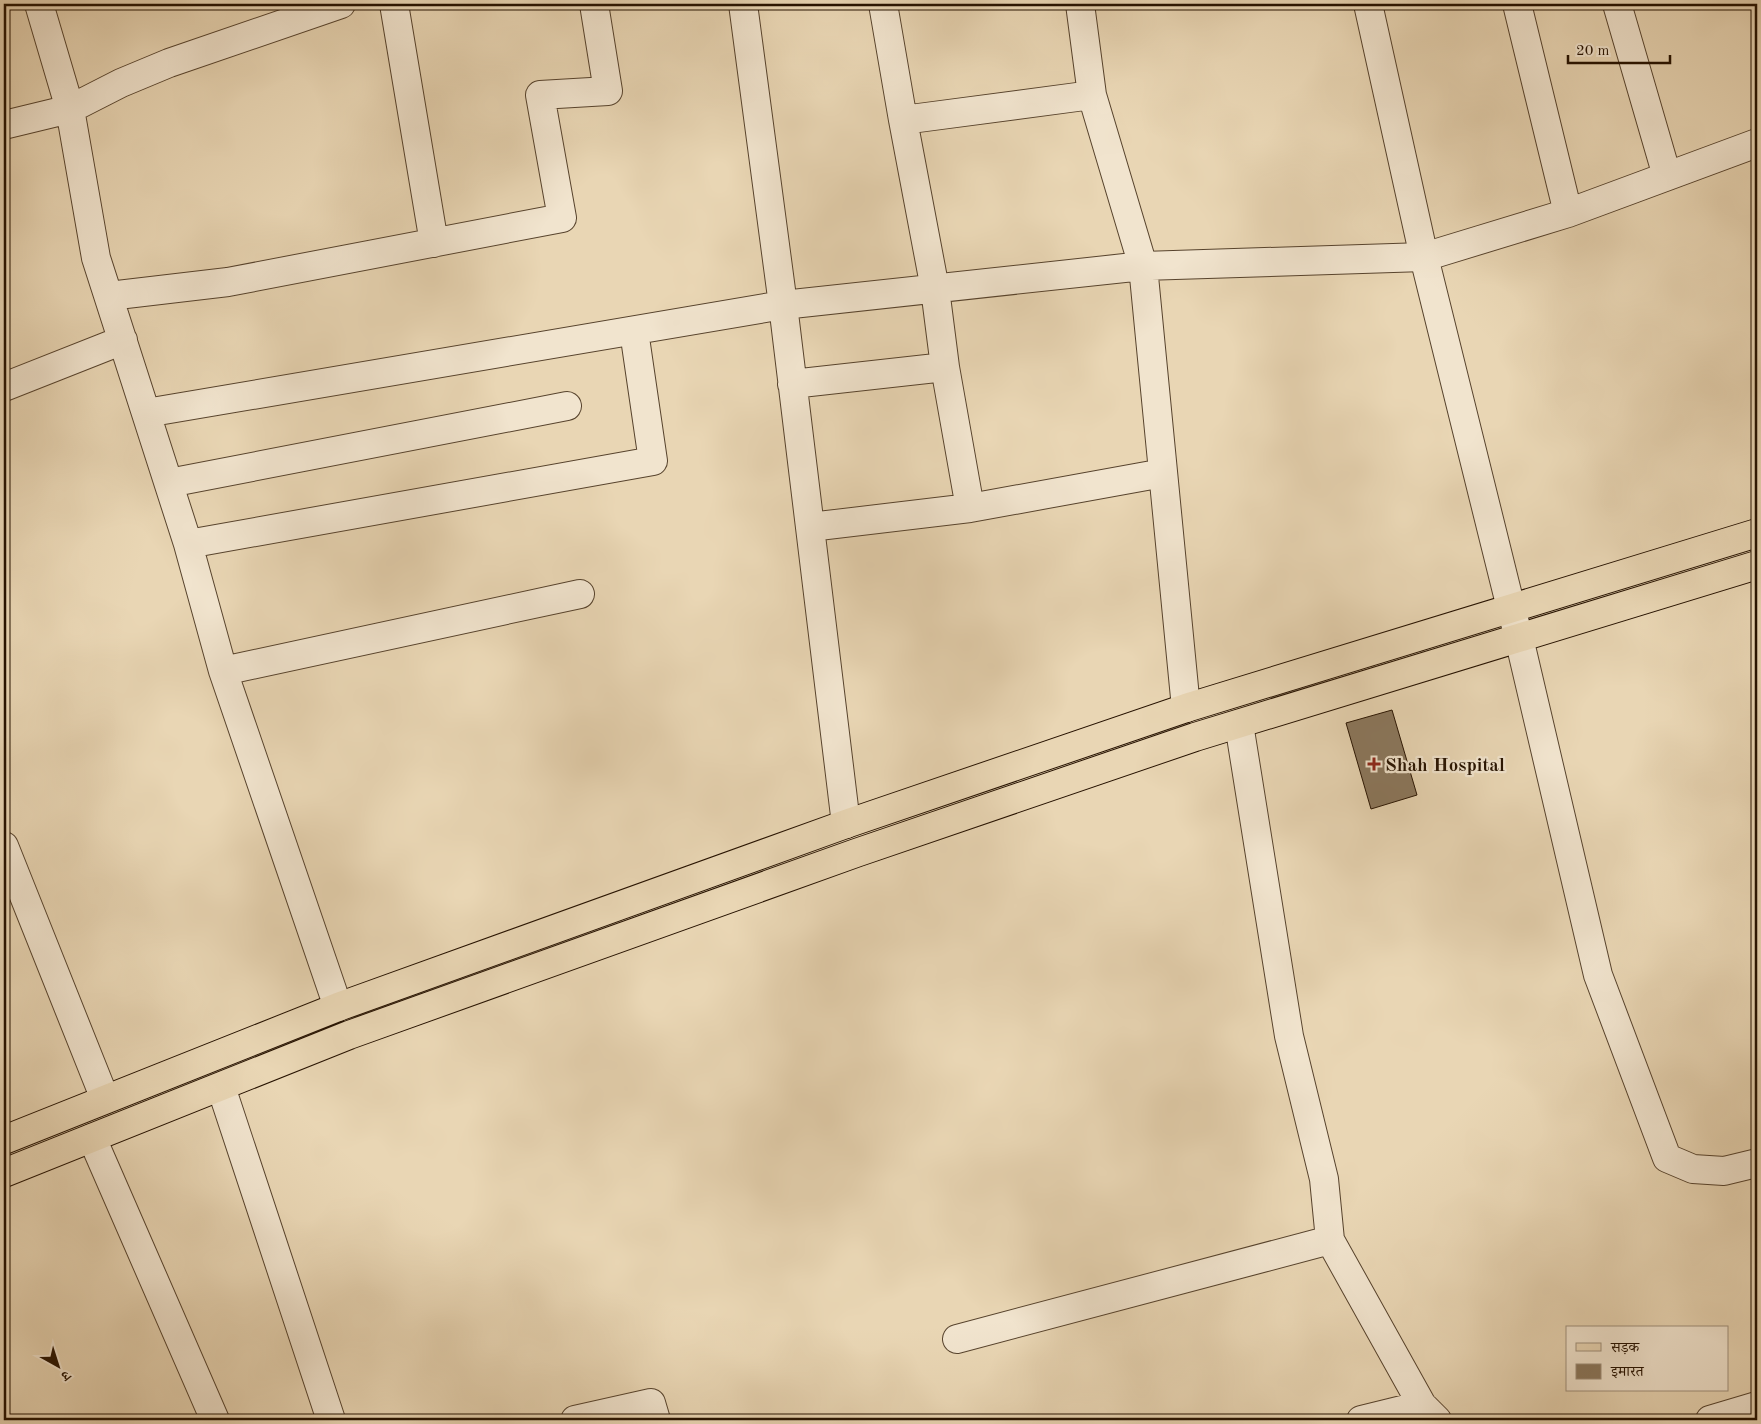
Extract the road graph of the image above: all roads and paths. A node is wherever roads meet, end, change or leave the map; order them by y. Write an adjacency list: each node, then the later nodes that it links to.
1 (39, 4): 12 (street)
2 (340, 4): 12 (street)
3 (394, 4): 18 (street)
4 (594, 4): 18 (street)
5 (743, 4): 23 (street)
6 (883, 4): 13 (street)
7 (1080, 4): 11 (street)
8 (1368, 4): 19 (street)
9 (1517, 4): 17 (street)
10 (1618, 4): 16 (street)
11 (1092, 95): 13 (street); 20 (street)
12 (70, 108): 14 (street); 22 (street)
13 (903, 120): 21 (street)
14 (4, 125)
15 (1757, 143): 16 (street)
16 (1667, 176): 17 (street)
17 (1568, 213): 19 (street)
18 (434, 243): 22 (street)
19 (1424, 257): 20 (street); 39 (street)
20 (1143, 266): 21 (street); 31 (street)
21 (935, 289): 23 (street); 26 (street)
22 (109, 296): 25 (street)
23 (783, 305): 24 (street); 27 (street)
24 (634, 331): 30 (street); 36 (street)
25 (122, 340): 28 (street); 30 (street)
26 (945, 367): 27 (street); 33 (street)
27 (792, 384): 34 (street)
28 (4, 387)
29 (567, 406): 32 (street)
30 (146, 413): 32 (street)
31 (1163, 473): 33 (street); 42 (street)
32 (169, 482): 36 (street)
33 (970, 508): 34 (street)
34 (810, 527): 44 (street)
35 (1757, 533): 39 (main road)
36 (188, 544): 41 (street)
37 (1757, 565): 40 (main road)
38 (580, 594): 41 (street)
39 (1511, 608): 40 (street); 42 (main road)
40 (1520, 638): 43 (main road); 51 (street)
41 (223, 671): 46 (street)
42 (1186, 708): 44 (main road)
43 (1239, 724): 47 (main road); 53 (street)
44 (846, 824): 46 (main road)
45 (4, 846): 48 (street)
46 (338, 1007): 48 (main road)
47 (221, 1087): 49 (main road); 58 (street)
48 (105, 1099): 50 (main road)
49 (92, 1138): 52 (main road); 57 (street)
50 (4, 1140)
51 (1757, 1163)
52 (4, 1173)
53 (1330, 1240): 54 (street); 56 (street)
54 (957, 1339)
55 (1757, 1406): 62 (street)
56 (1430, 1413): 61 (street)
57 (215, 1420)
58 (331, 1420)
59 (575, 1420): 60 (street)
60 (656, 1420)
61 (1361, 1420)
62 (1710, 1420)

